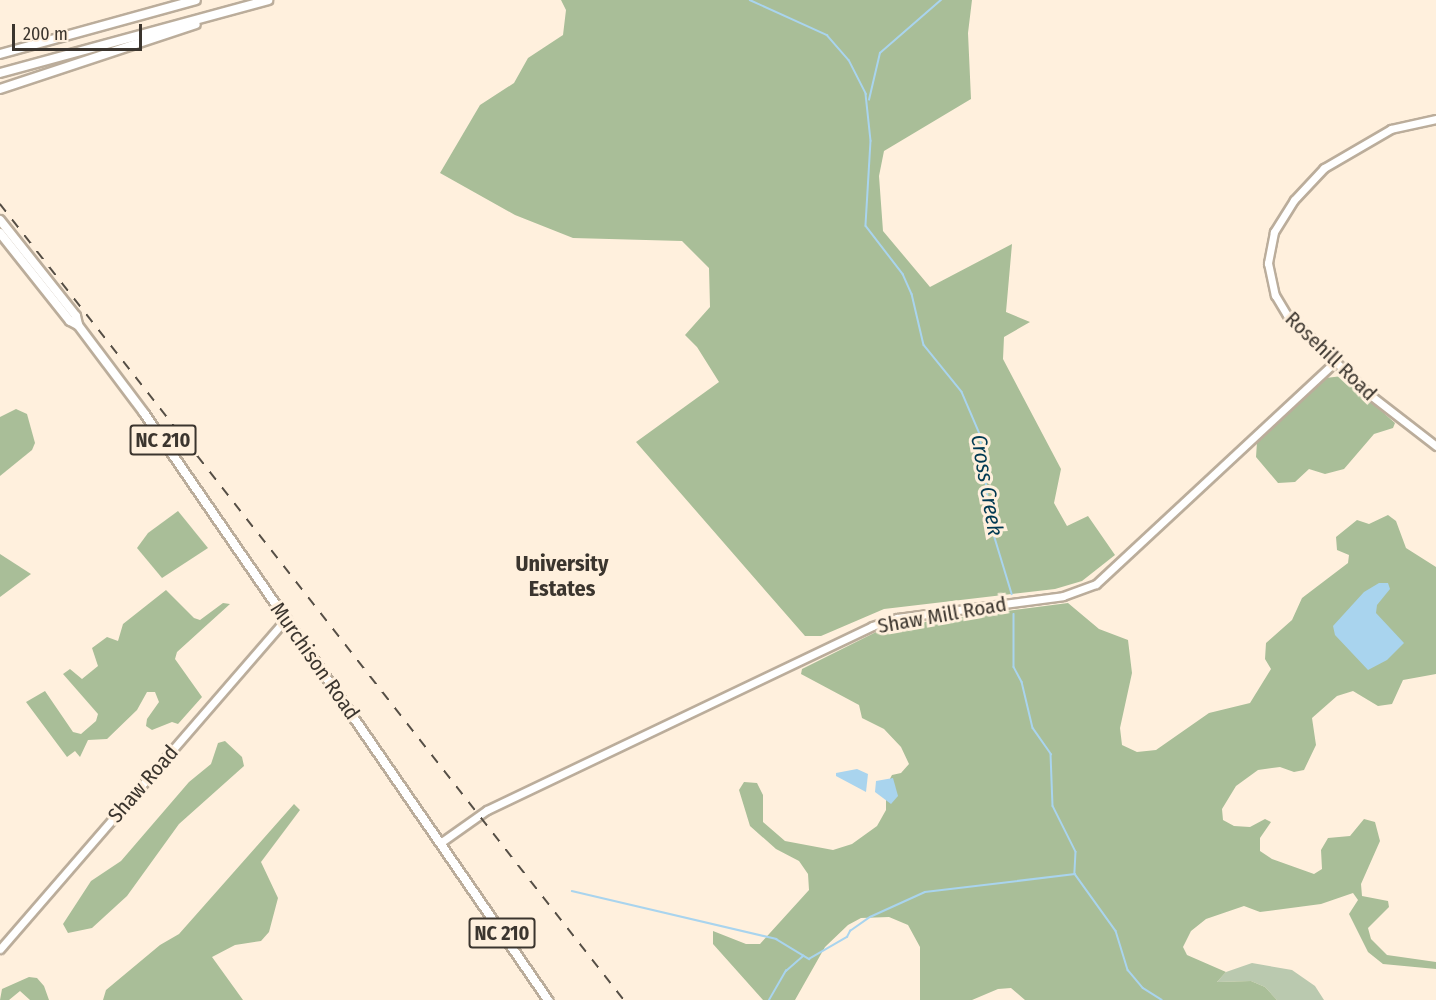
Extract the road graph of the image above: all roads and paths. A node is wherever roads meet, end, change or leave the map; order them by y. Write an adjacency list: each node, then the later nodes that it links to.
1 (196, 0): 4 (highway)
2 (268, 0): 3 (highway)
3 (254, 4): 5 (highway); 6 (highway)
4 (0, 54)
5 (0, 73)
6 (0, 89)
7 (1436, 119): 11 (main road, Rosehill Road)
8 (0, 220): 10 (main road, Murchison Road / NC 210)
9 (0, 233): 10 (main road, Murchison Road / NC 210)
10 (78, 325): 13 (main road, Murchison Road / NC 210)
11 (1334, 363): 12 (main road, Rosehill Road); 14 (main road, Shaw Mill Road)
12 (1436, 446)
13 (286, 619): 14 (main road, Murchison Road / NC 210); 15 (main road, Shaw Road)
14 (440, 843): 16 (main road, Murchison Road / NC 210)
15 (0, 949)
16 (548, 1000)

